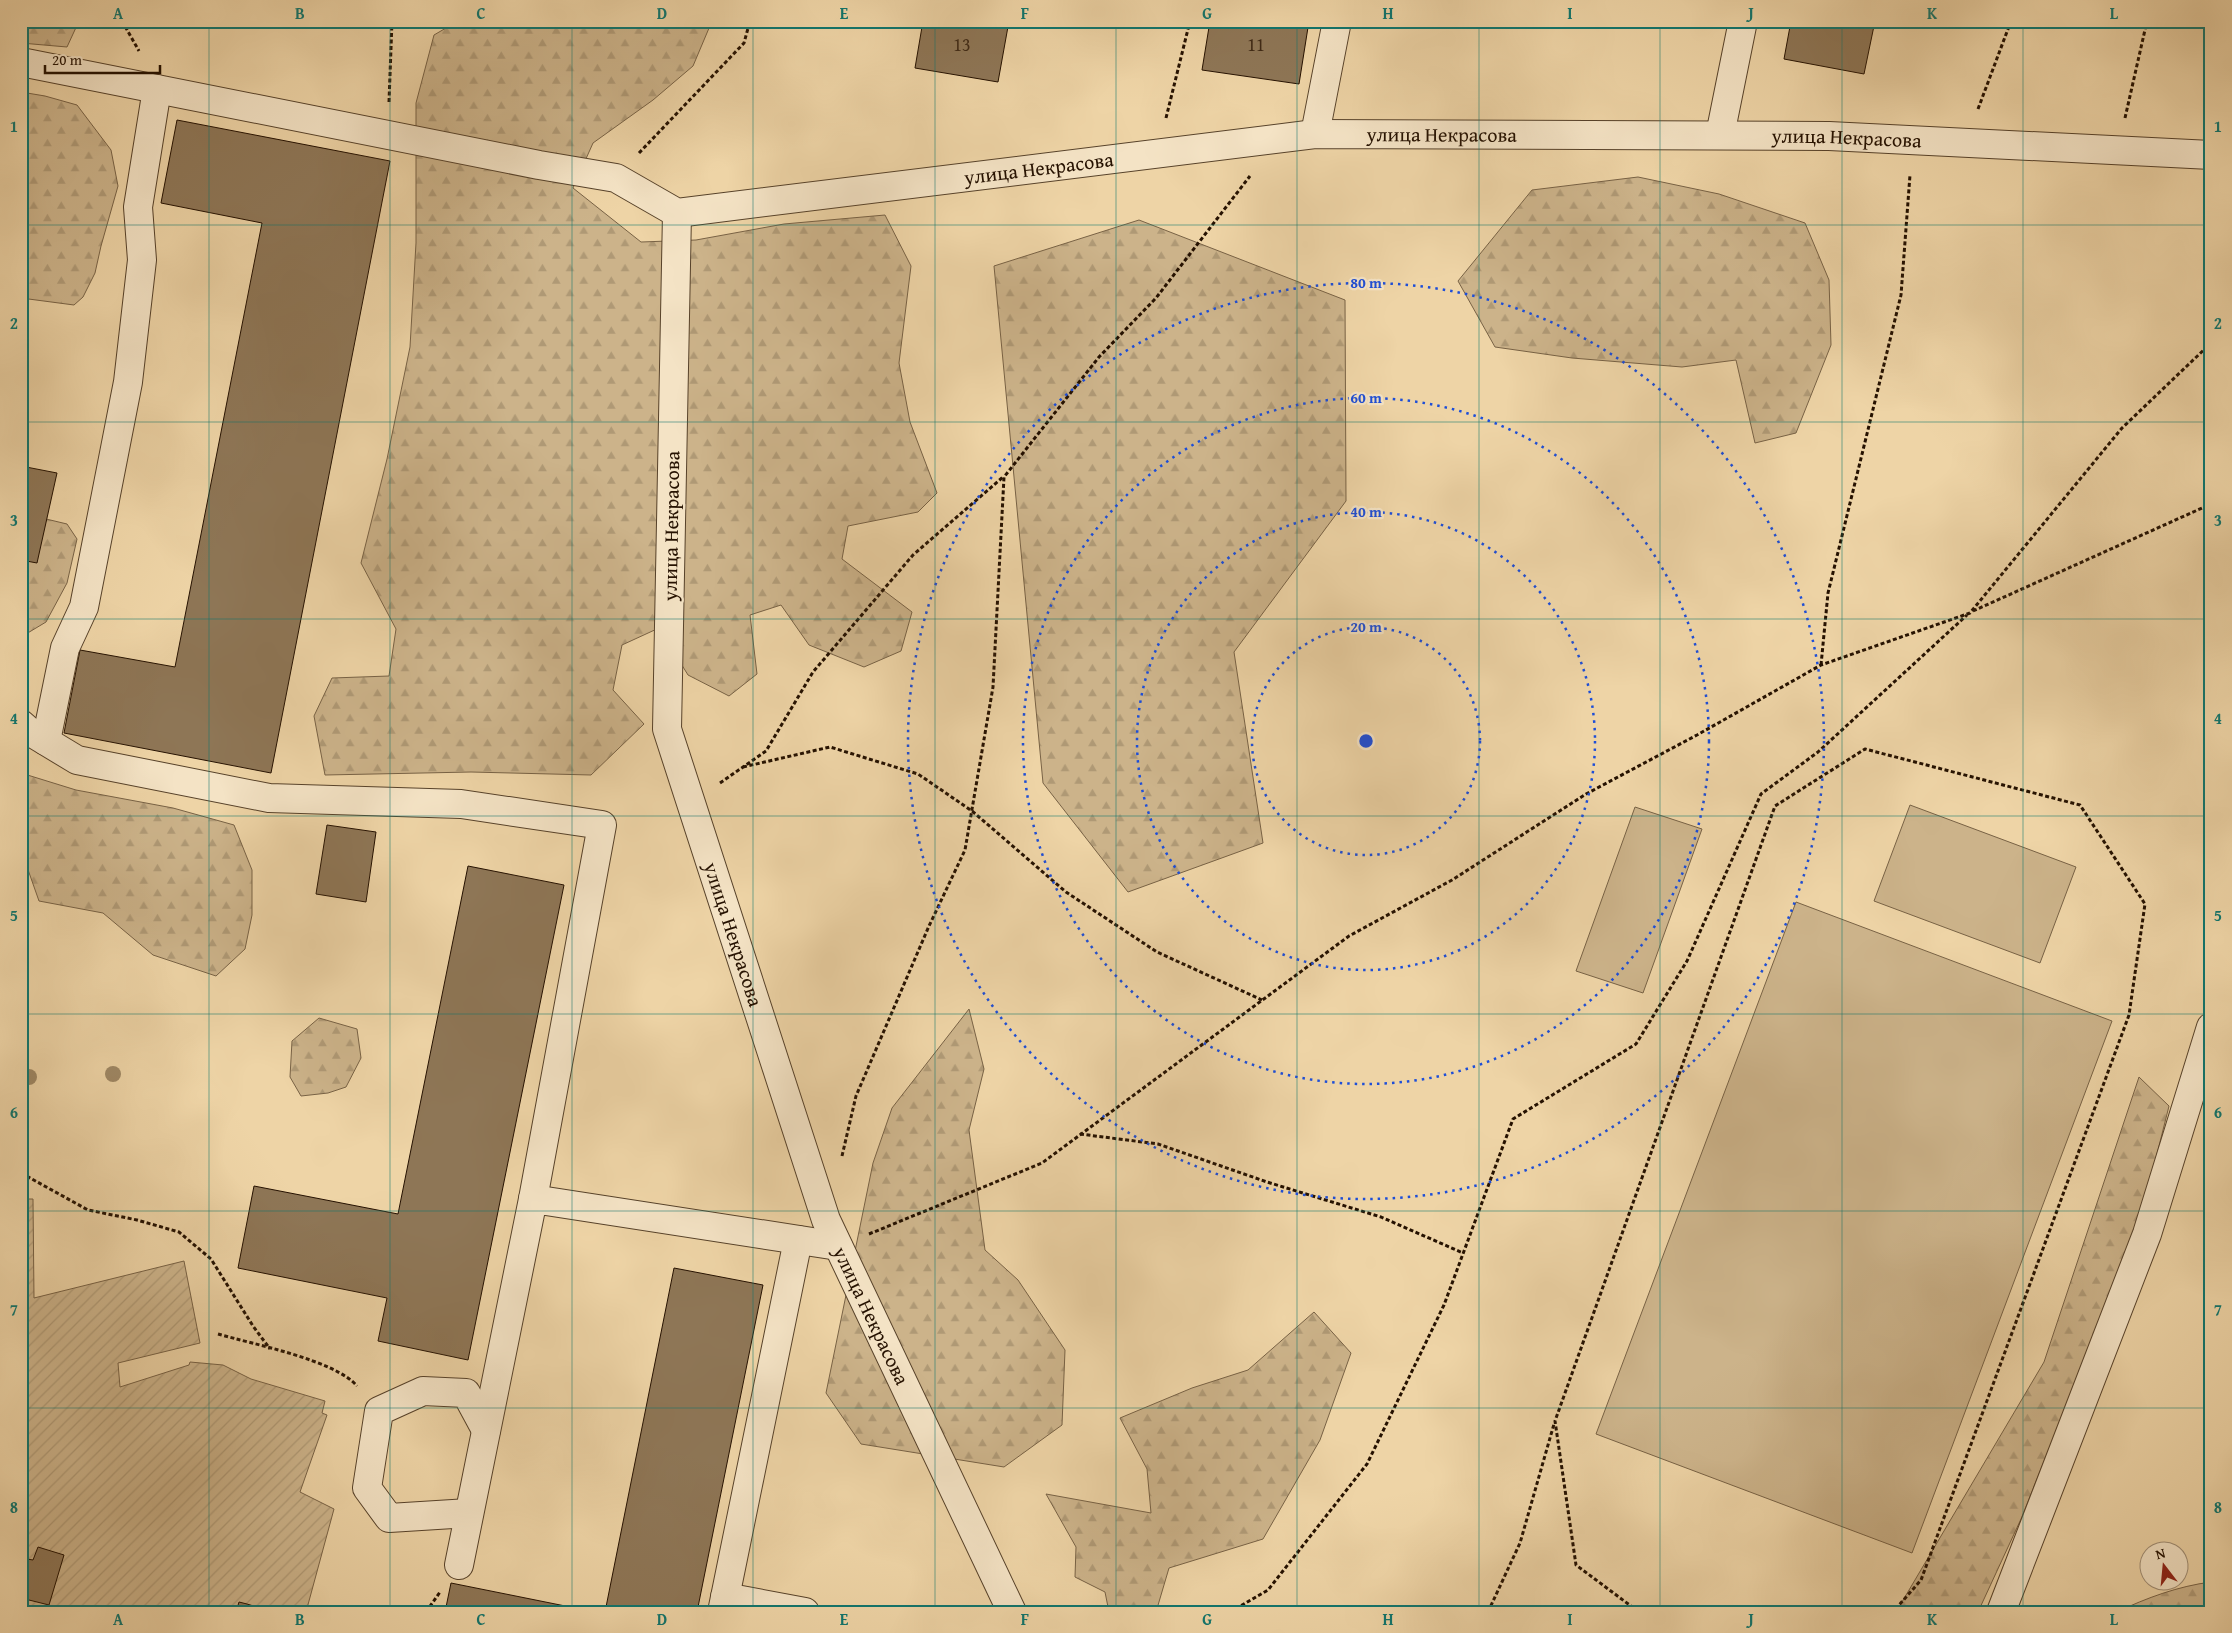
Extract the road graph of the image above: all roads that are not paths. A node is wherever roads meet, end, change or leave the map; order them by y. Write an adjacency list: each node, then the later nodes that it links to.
1 (1337, 21): 5 (street)
2 (1743, 21): 6 (street)
3 (21, 62): 4 (street)
4 (157, 89): 8 (street); 9 (street)
5 (1316, 134): 6 (street, улица Некрасова); 8 (street, улица Некрасова)
6 (1720, 135): 7 (street, улица Некрасова)
7 (2211, 155)
8 (677, 213): 13 (street, улица Некрасова)
9 (29, 732): 11 (street)
10 (2211, 1027): 20 (street)
11 (533, 1200): 12 (street); 14 (street)
12 (798, 1240): 13 (street); 17 (street)
13 (838, 1246): 19 (street, улица Некрасова)
14 (486, 1430): 15 (street); 15 (street)
15 (469, 1513): 16 (street)
16 (459, 1565)
17 (724, 1604): 18 (street)
18 (805, 1612)
19 (1012, 1612)
20 (2001, 1612)

